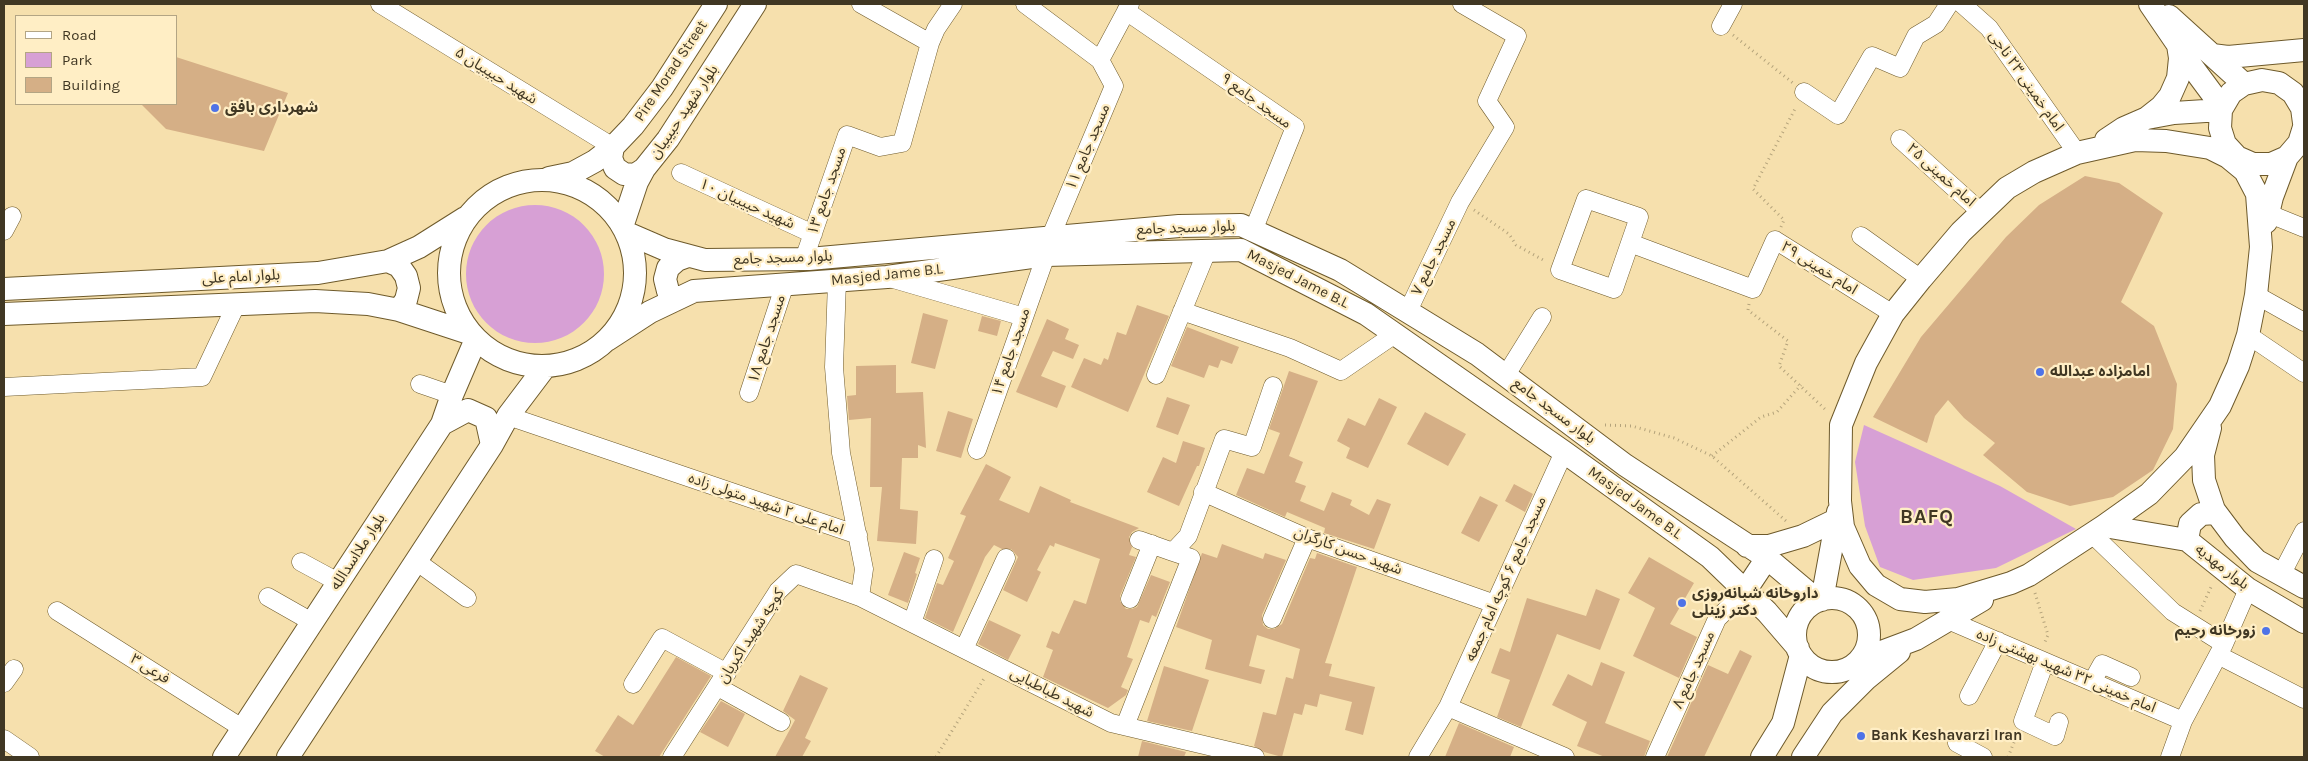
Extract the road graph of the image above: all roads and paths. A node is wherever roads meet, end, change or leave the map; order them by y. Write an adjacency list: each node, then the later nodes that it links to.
1 (380, 4): 14 (street, شهید حبیبیان ۵)
2 (716, 4): 27 (main road, Pire Morad Street)
3 (755, 4): 30 (main road, بلوار شهید حبیبیان)
4 (861, 4): 16 (street)
5 (953, 4): 16 (street)
6 (1025, 4): 20 (street)
7 (1462, 4): 33 (street, مسجد جامع ۷)
8 (1733, 4): 15 (street)
9 (1949, 4): 22 (street)
10 (2150, 4): 17 (main road)
11 (2157, 4): 19 (main road)
12 (1971, 6): 28 (street, امام خمینی ۲۳ ناجی)
13 (1128, 7): 20 (street); 39 (street, مسجد جامع ۹)
14 (402, 9): 27 (street, شهید حبیبیان ۵)
15 (1721, 26): 22 (path)
16 (930, 43): 40 (street, مسجد جامع ۱۳)
17 (2178, 49): 23 (main road); 25 (main road)
18 (2304, 50): 19 (main road); 21 (main road)
19 (2212, 55): 21 (main road)
20 (1100, 60): 44 (street, مسجد جامع ۱۱)
21 (2253, 82): 23 (main road); 24 (main road)
22 (1804, 92): 42 (path)
23 (2222, 108): 25 (main road); 29 (main road)
24 (2304, 116): 29 (main road)
25 (2147, 118): 28 (main road)
26 (1900, 139): 34 (street, امام خمینی ۲۵)
27 (613, 148): 30 (main road); 32 (main road, Pire Morad Street)
28 (2085, 151): 34 (main road); 45 (main road)
29 (2287, 157): 35 (main road)
30 (644, 169): 38 (main road, بلوار شهید حبیبیان)
31 (681, 173): 40 (street, شهید حبیبیان ۱۰)
32 (546, 179): 36 (main road); 38 (main road)
33 (1460, 202): 50 (path); 62 (street, مسجد جامع ۷)
34 (1982, 212): 52 (main road)
35 (2267, 213): 37 (street); 45 (main road)
36 (466, 218): 49 (main road, بلوار امام علی); 70 (main road)
37 (2304, 228)
38 (625, 229): 47 (main road, بلوار مسجد جامع); 71 (main road)
39 (1253, 231): 44 (main road, بلوار مسجد جامع); 62 (main road, بلوار مسجد جامع)
40 (813, 234): 48 (street, مسجد جامع ۱۳)
41 (1861, 236): 52 (street)
42 (1775, 240): 56 (street, امام خمینی ۲۹); 64 (street, امام خمینی ۲۹)
43 (1630, 243): 50 (street); 50 (street); 56 (street)
44 (1048, 245): 46 (main road, Masjed Jame B.L); 48 (main road, بلوار مسجد جامع); 51 (main road, Masjed Jame B.L); 65 (street, مسجد جامع ۱۴)
45 (2261, 247): 57 (main road)
46 (1207, 251): 61 (street); 68 (main road, Masjed Jame B.L)
47 (688, 256): 48 (main road, بلوار مسجد جامع); 58 (main road)
48 (804, 259)
49 (388, 261): 55 (main road, بلوار امام علی); 60 (main road)
50 (1560, 270)
51 (887, 277): 53 (main road, Masjed Jame B.L); 65 (street)
52 (1921, 279): 64 (main road)
53 (837, 281): 54 (main road, Masjed Jame B.L); 96 (street)
54 (785, 284): 58 (main road, Masjed Jame B.L); 80 (street, مسجد جامع ۱۸)
55 (4, 289)
56 (1753, 289): 77 (path)
57 (2256, 295): 67 (street); 69 (main road)
58 (676, 300): 71 (main road, Masjed Jame B.L)
59 (236, 304): 60 (main road, بلوار امام علی); 63 (main road, بلوار امام علی); 79 (street)
60 (399, 310): 70 (main road, بلوار امام علی)
61 (1182, 311): 68 (street); 74 (street)
62 (1408, 311): 75 (main road, بلوار مسجد جامع)
63 (4, 314)
64 (1893, 314): 86 (main road)
65 (1024, 317): 88 (street, مسجد جامع ۱۴)
66 (1542, 317): 75 (street)
67 (2304, 322)
68 (1395, 334): 89 (main road, Masjed Jame B.L)
69 (2248, 335): 73 (street); 83 (main road)
70 (472, 336): 72 (main road); 81 (main road, بلوار ملااسدالله)
71 (607, 340): 72 (main road)
72 (545, 366): 82 (main road)
73 (2304, 373)
74 (1156, 375)
75 (1506, 375): 84 (main road, بلوار مسجد جامع)
76 (420, 384): 81 (street)
77 (1801, 385): 86 (path); 90 (path)
78 (1273, 386): 91 (street)
79 (4, 387)
80 (749, 393)
81 (452, 395): 85 (main road, بلوار ملااسدالله)
82 (508, 416): 87 (main road); 96 (street, امام علی ۲ شهید متولی زاده)
83 (2212, 418): 93 (main road, بلوار مهدیه); 94 (main road)
84 (1569, 422): 90 (path); 100 (main road, بلوار مسجد جامع)
85 (442, 424): 87 (main road); 110 (main road, بلوار ملااسدالله)
86 (1841, 425): 92 (main road)
87 (492, 445): 105 (main road)
88 (977, 450)
89 (1564, 452): 113 (main road, Masjed Jame B.L); 119 (street, مسجد جامع ۶ کوچه امام جمعه)
90 (1712, 456): 97 (path)
91 (1203, 492): 98 (street, شهید حسن کارگران); 101 (street)
92 (1838, 510): 97 (main road); 109 (main road); 118 (main road)
93 (2216, 513): 99 (main road); 108 (main road, بلوار مهدیه)
94 (2098, 530): 99 (main road, بلوار مهدیه); 109 (main road); 126 (street)
95 (2304, 531): 108 (street)
96 (858, 535): 115 (street)
97 (1803, 536): 100 (main road)
98 (1307, 538): 119 (street, شهید حسن کارگران); 121 (street)
99 (2187, 540): 107 (main road, بلوار مهدیه)
100 (1748, 546): 103 (main road, بلوار مسجد جامع)
101 (1173, 552): 117 (street); 147 (street)
102 (1006, 558): 129 (street)
103 (1767, 558): 113 (main road); 118 (main road, بلوار مسجد جامع)
104 (934, 559): 125 (street)
105 (416, 561): 116 (street); 153 (main road)
106 (301, 562): 110 (street)
107 (2220, 566): 112 (main road, بلوار مهدیه); 126 (path)
108 (2281, 575): 111 (main road, بلوار مهدیه)
109 (2020, 579): 122 (main road); 132 (path)
110 (338, 582): 123 (main road, بلوار ملااسدالله)
111 (2304, 588)
112 (2248, 589): 124 (main road, بلوار مهدیه); 130 (street)
113 (1745, 591): 131 (main road, Masjed Jame B.L); 159 (street, مسجد جامع ۸)
114 (268, 596): 123 (street)
115 (860, 597): 125 (street, شهید طباطبایی); 136 (street, کوچه شهید اکبریان)
116 (467, 598)
117 (1130, 599)
118 (1820, 600): 131 (main road); 133 (main road)
119 (1495, 604): 141 (street, مسجد جامع ۶ کوچه امام جمعه)
120 (57, 611): 148 (street, فرعی ۳)
121 (1272, 619)
122 (1948, 620): 127 (main road); 128 (street, امام خمینی ۳۲ شهید بهشتی زاده)
123 (312, 622): 148 (main road, بلوار ملااسدالله)
124 (2304, 622)
125 (912, 623): 129 (street, شهید طباطبایی)
126 (2190, 623): 130 (street)
127 (1916, 639): 133 (main road); 142 (main road)
128 (1998, 642): 132 (street, امام خمینی ۳۲ شهید بهشتی زاده); 139 (street)
129 (964, 649): 134 (street, شهید طباطبایی)
130 (2221, 649): 140 (street); 144 (street)
131 (1799, 651): 133 (main road); 160 (main road)
132 (2041, 660): 137 (street, امام خمینی ۳۲ شهید بهشتی زاده); 143 (street)
133 (1858, 661): 142 (main road)
134 (993, 663): 147 (street, شهید طباطبایی); 155 (path)
135 (2131, 676): 137 (street)
136 (722, 680): 138 (street); 145 (street); 154 (street, کوچه شهید اکبریان)
137 (2092, 682): 144 (street, امام خمینی ۳۲ شهید بهشتی زاده)
138 (633, 684)
139 (1969, 696)
140 (2304, 699)
141 (1448, 707): 157 (street, مسجد جامع ۶ کوچه امام جمعه); 158 (street)
142 (1832, 713): 161 (main road)
143 (2023, 721): 146 (street); 163 (path)
144 (2183, 721): 164 (street)
145 (781, 722)
146 (2059, 722)
147 (1125, 726): 156 (street, شهید طباطبایی)
148 (242, 728): 152 (main road, بلوار ملااسدالله)
149 (4, 738): 151 (street)
150 (1957, 743): 162 (street)
151 (30, 757)
152 (224, 757)
153 (288, 757)
154 (672, 757)
155 (936, 757)
156 (1256, 757)
157 (1418, 757)
158 (1565, 757)
159 (1655, 757)
160 (1762, 757)
161 (1803, 757)
162 (1983, 757)
163 (2008, 757)
164 (2170, 757)

